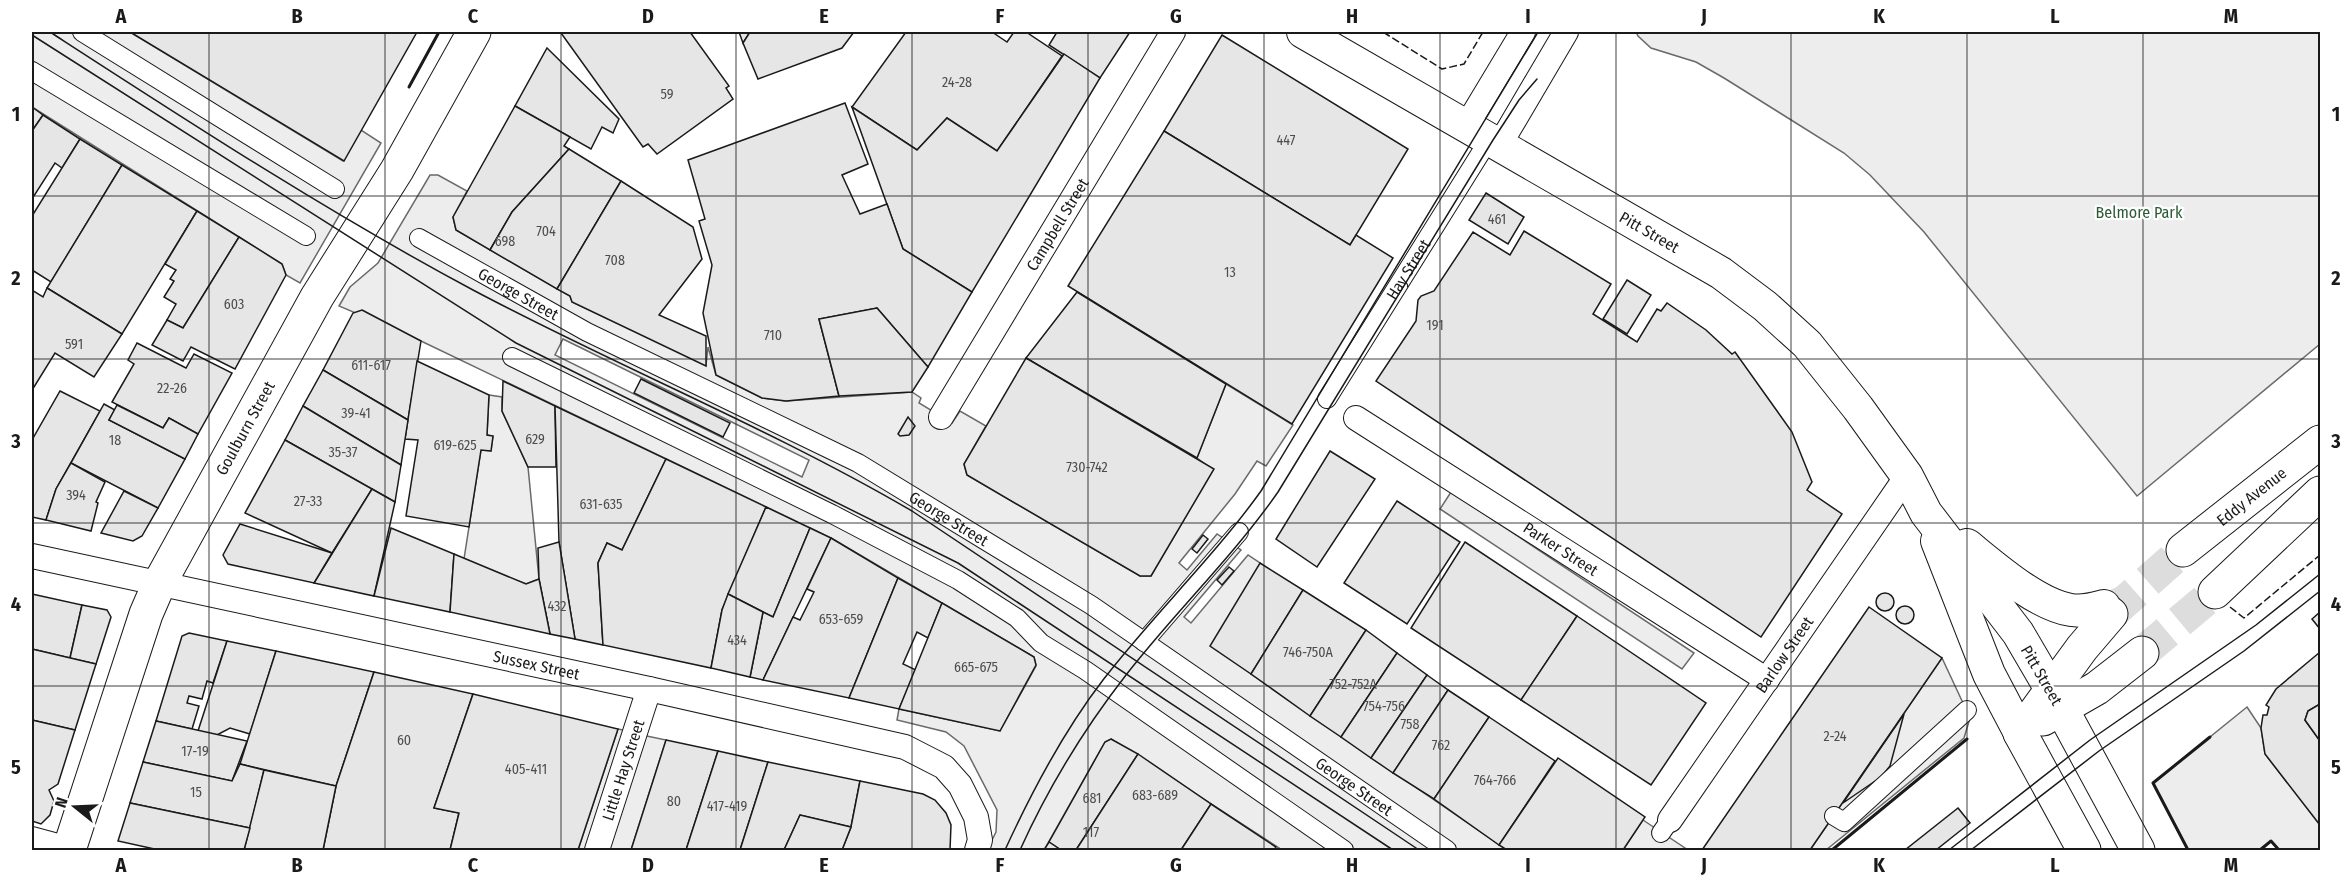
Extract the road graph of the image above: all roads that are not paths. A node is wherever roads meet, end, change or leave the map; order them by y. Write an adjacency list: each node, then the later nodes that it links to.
1 (82, 32): 9 (street)
2 (474, 32): 23 (main road, Goulburn Street)
3 (1173, 32): 14 (street, Campbell Street)
4 (1303, 32): 8 (street, Pitt Street)
5 (1523, 32): 8 (street, Hay Street)
6 (1566, 32): 8 (street, Hay Street)
7 (32, 71): 10 (street)
8 (1485, 136): 13 (street, Hay Street); 17 (street, Pitt Street)
9 (335, 189)
10 (306, 236)
11 (420, 238): 26 (street, George Street)
12 (512, 357): 39 (street)
13 (1327, 399)
14 (941, 417)
15 (1356, 418): 28 (street, Parker Street)
16 (2320, 442): 21 (main road, Eddy Avenue)
17 (1906, 476): 19 (street, Pitt Street); 28 (street, Barlow Street)
18 (2320, 493): 24 (main road)
19 (1926, 513): 25 (street); 30 (street, Pitt Street); 32 (street, Pitt Street)
20 (1239, 532): 26 (street)
21 (2183, 550)
22 (32, 556): 23 (street, Sussex Street)
23 (159, 584): 29 (street, Sussex Street); 36 (main road, Goulburn Street)
24 (2215, 592)
25 (2108, 610): 30 (main road)
26 (1144, 642): 40 (street, George Street)
27 (2142, 653): 30 (main road)
28 (1767, 680): 34 (street, Barlow Street)
29 (649, 689): 37 (street, Little Hay Street); 38 (street, Sussex Street)
30 (2056, 700): 32 (main road); 42 (main road, Pitt Street)
31 (1967, 710): 33 (street)
32 (2020, 733): 41 (main road, Pitt Street)
33 (1834, 816)
34 (1666, 826)
35 (32, 839): 36 (street)
36 (71, 850)
37 (597, 850)
38 (978, 850)
39 (1344, 850)
40 (1447, 850)
41 (2084, 850)
42 (2138, 850)

